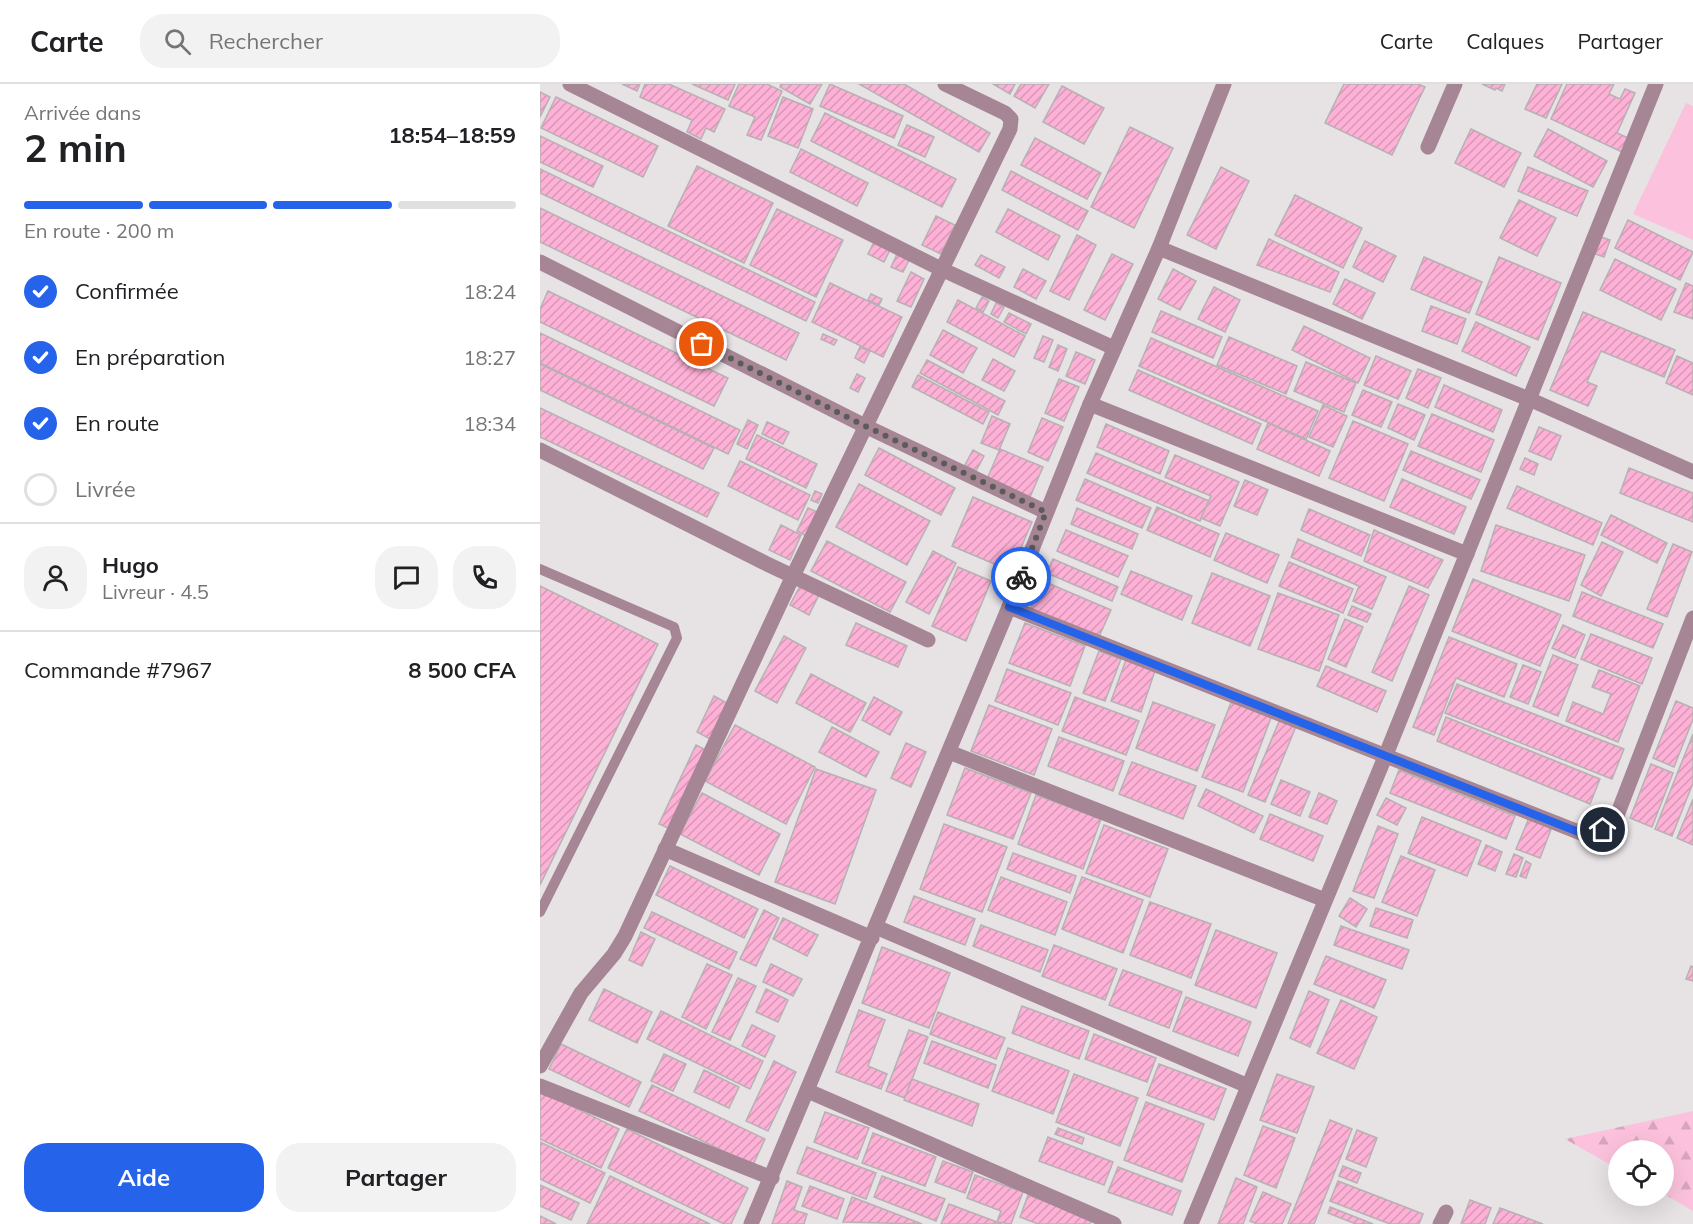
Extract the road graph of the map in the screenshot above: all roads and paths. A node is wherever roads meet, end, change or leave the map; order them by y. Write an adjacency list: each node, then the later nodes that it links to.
1 (570, 84): 9 (street)
2 (945, 84): 9 (street)
3 (1224, 84): 7 (street)
4 (1455, 84): 6 (street)
5 (1656, 84): 11 (street)
6 (1428, 147)
7 (1159, 248): 10 (street); 11 (street)
8 (540, 262): 13 (street)
9 (941, 269): 10 (street); 13 (street)
10 (1114, 348): 12 (street)
11 (1529, 399): 15 (street); 17 (street)
12 (1090, 404): 16 (street); 17 (street)
13 (865, 426): 16 (street); 19 (street)
14 (540, 450): 19 (street)
15 (1693, 472)
16 (1046, 512): 20 (street)
17 (1467, 554): 24 (street)
18 (540, 569): 27 (lane)
19 (793, 576): 22 (street); 25 (street)
20 (1009, 607): 23 (street); 24 (street)
21 (1693, 618): 24 (street)
22 (928, 640)
23 (949, 752): 26 (street); 28 (street)
24 (1385, 757): 26 (street)
25 (665, 849): 28 (street); 29 (street)
26 (1325, 900): 31 (street)
27 (540, 912)
28 (874, 932): 31 (street); 32 (street)
29 (540, 1066)
30 (540, 1086): 33 (street)
31 (1248, 1086): 36 (street)
32 (808, 1091): 33 (street); 35 (street)
33 (772, 1178): 34 (street)
34 (751, 1224)
35 (1114, 1224)
36 (1191, 1224)

